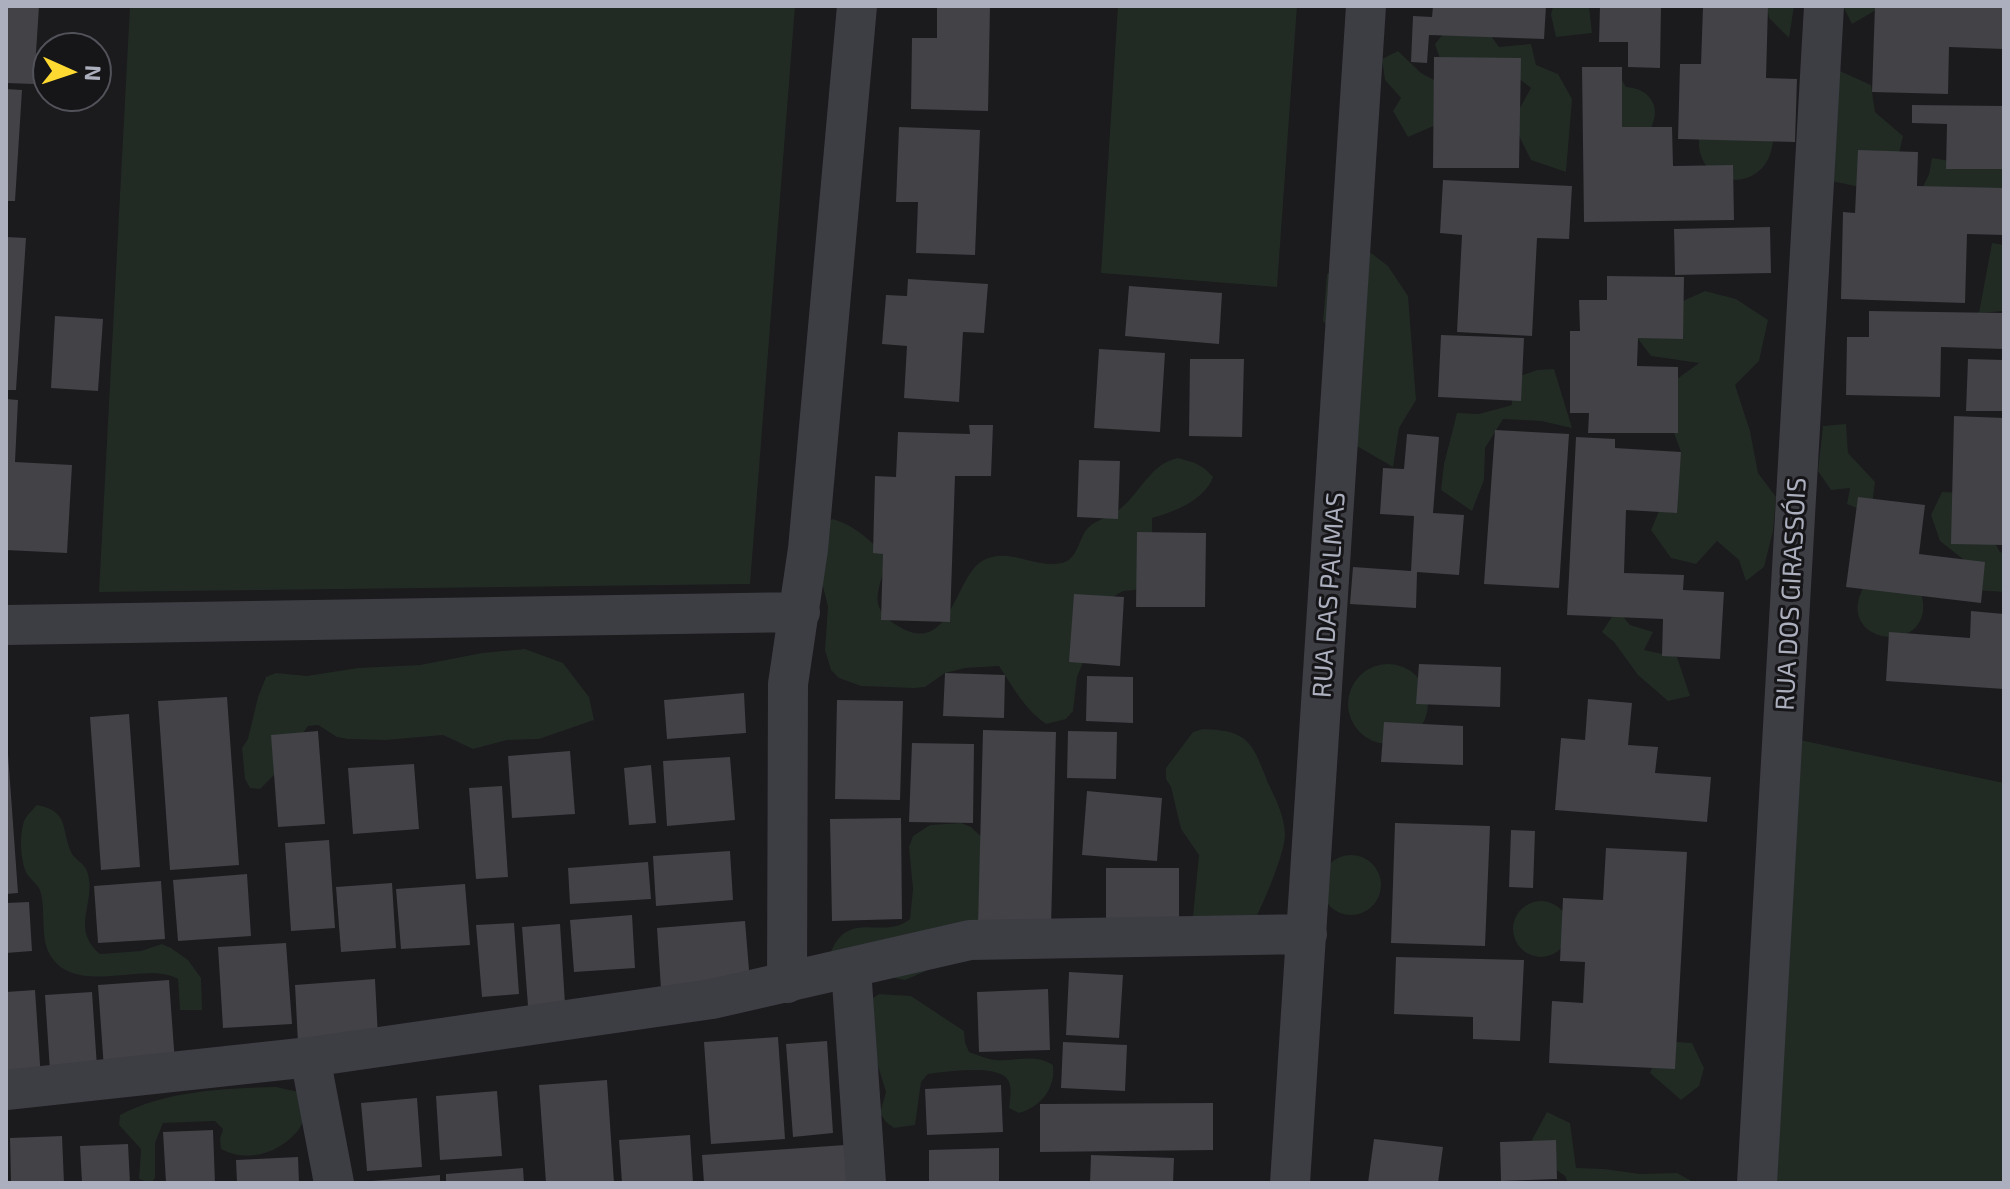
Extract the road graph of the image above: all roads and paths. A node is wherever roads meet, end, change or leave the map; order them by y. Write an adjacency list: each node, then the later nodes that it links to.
1 (857, 6): 4 (street)
2 (1366, 6): 6 (street, RUA DAS PALMAS)
3 (1824, 6): 14 (street, RUA DOS GIRASSÓIS)
4 (800, 612): 5 (street); 8 (street)
5 (6, 625)
6 (1307, 934): 7 (street); 13 (street, RUA DAS PALMAS)
7 (851, 968): 8 (street); 12 (street)
8 (787, 983): 9 (street)
9 (310, 1057): 10 (street); 11 (street)
10 (6, 1090)
11 (334, 1183)
12 (866, 1183)
13 (1290, 1183)
14 (1757, 1183)

